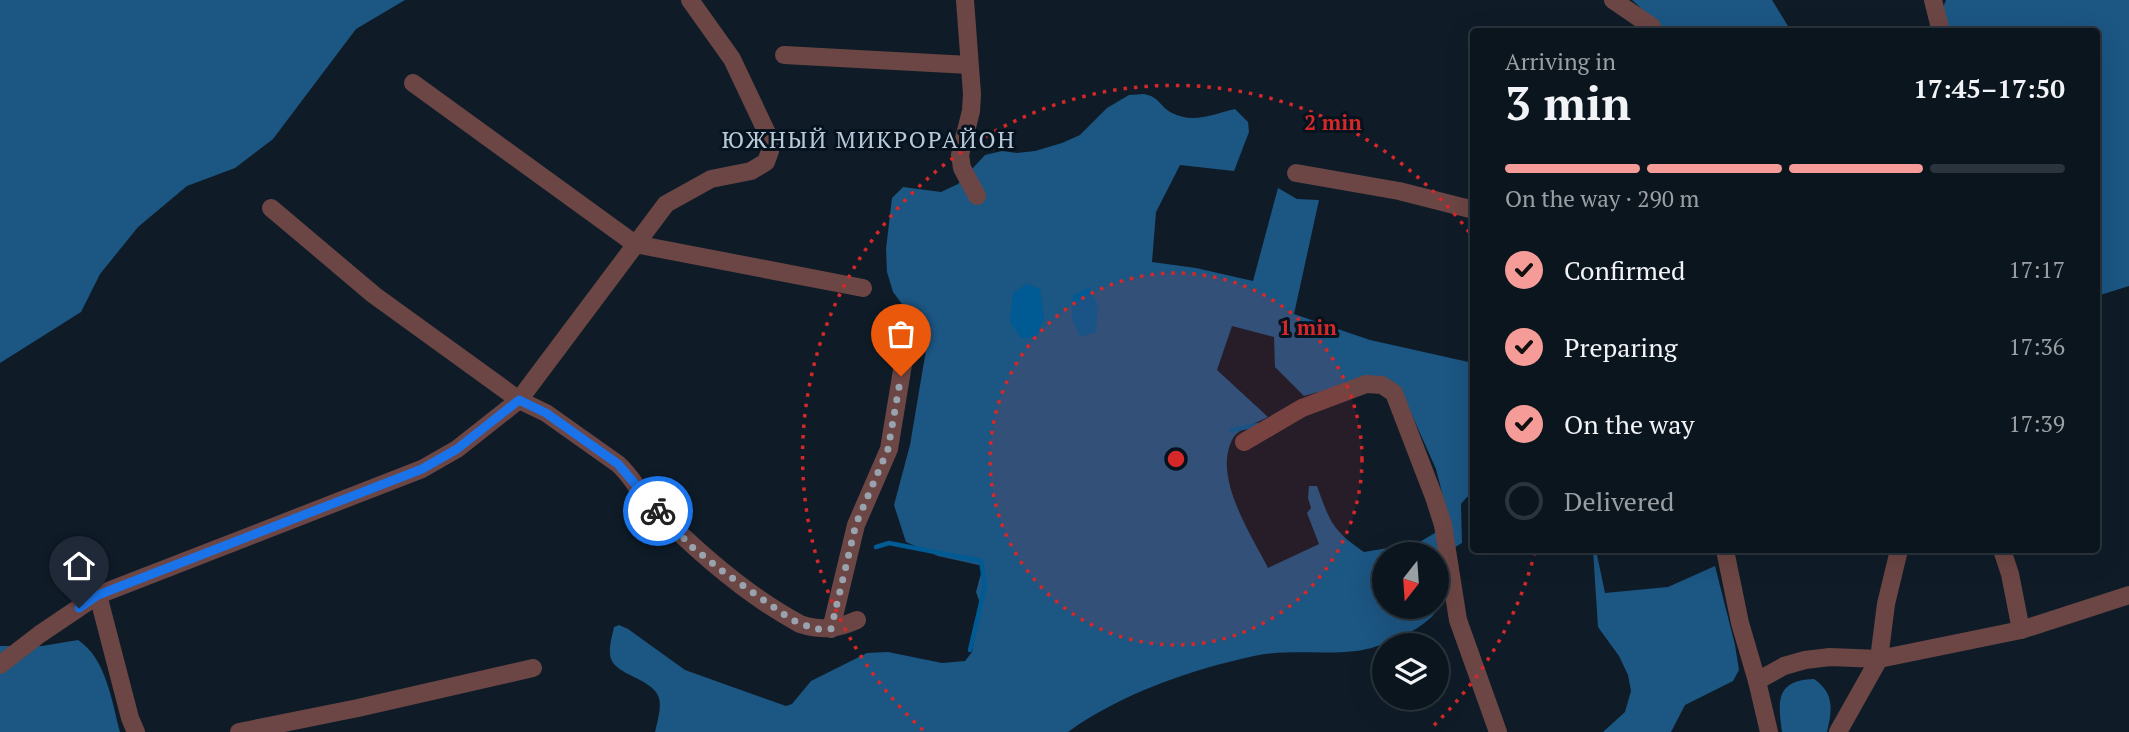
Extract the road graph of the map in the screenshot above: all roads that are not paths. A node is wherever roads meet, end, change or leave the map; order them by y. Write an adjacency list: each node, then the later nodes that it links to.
1 (690, 0): 14 (street)
2 (965, 0): 8 (street)
3 (1612, 0): 5 (street)
4 (1933, 0): 6 (street)
5 (1652, 28)
6 (1940, 28)
7 (784, 55): 8 (street)
8 (969, 65): 11 (street)
9 (413, 83): 14 (street)
10 (1296, 173): 13 (street)
11 (978, 196)
12 (271, 208): 17 (street)
13 (1470, 209)
14 (635, 244): 15 (street); 17 (street)
15 (863, 288)
16 (909, 328): 25 (street)
17 (519, 400): 22 (street); 25 (street)
18 (1244, 442): 33 (street)
19 (1726, 553): 30 (street)
20 (1898, 553): 27 (street)
21 (2003, 553): 26 (street)
22 (98, 595): 28 (street); 31 (street)
23 (2129, 595): 26 (street)
24 (856, 620): 25 (street)
25 (831, 629)
26 (2021, 630): 27 (street)
27 (1879, 659): 30 (street); 35 (street)
28 (0, 665)
29 (533, 668): 32 (street)
30 (1757, 681): 34 (street)
31 (136, 732)
32 (239, 732)
33 (1498, 732)
34 (1769, 732)
35 (1838, 732)

